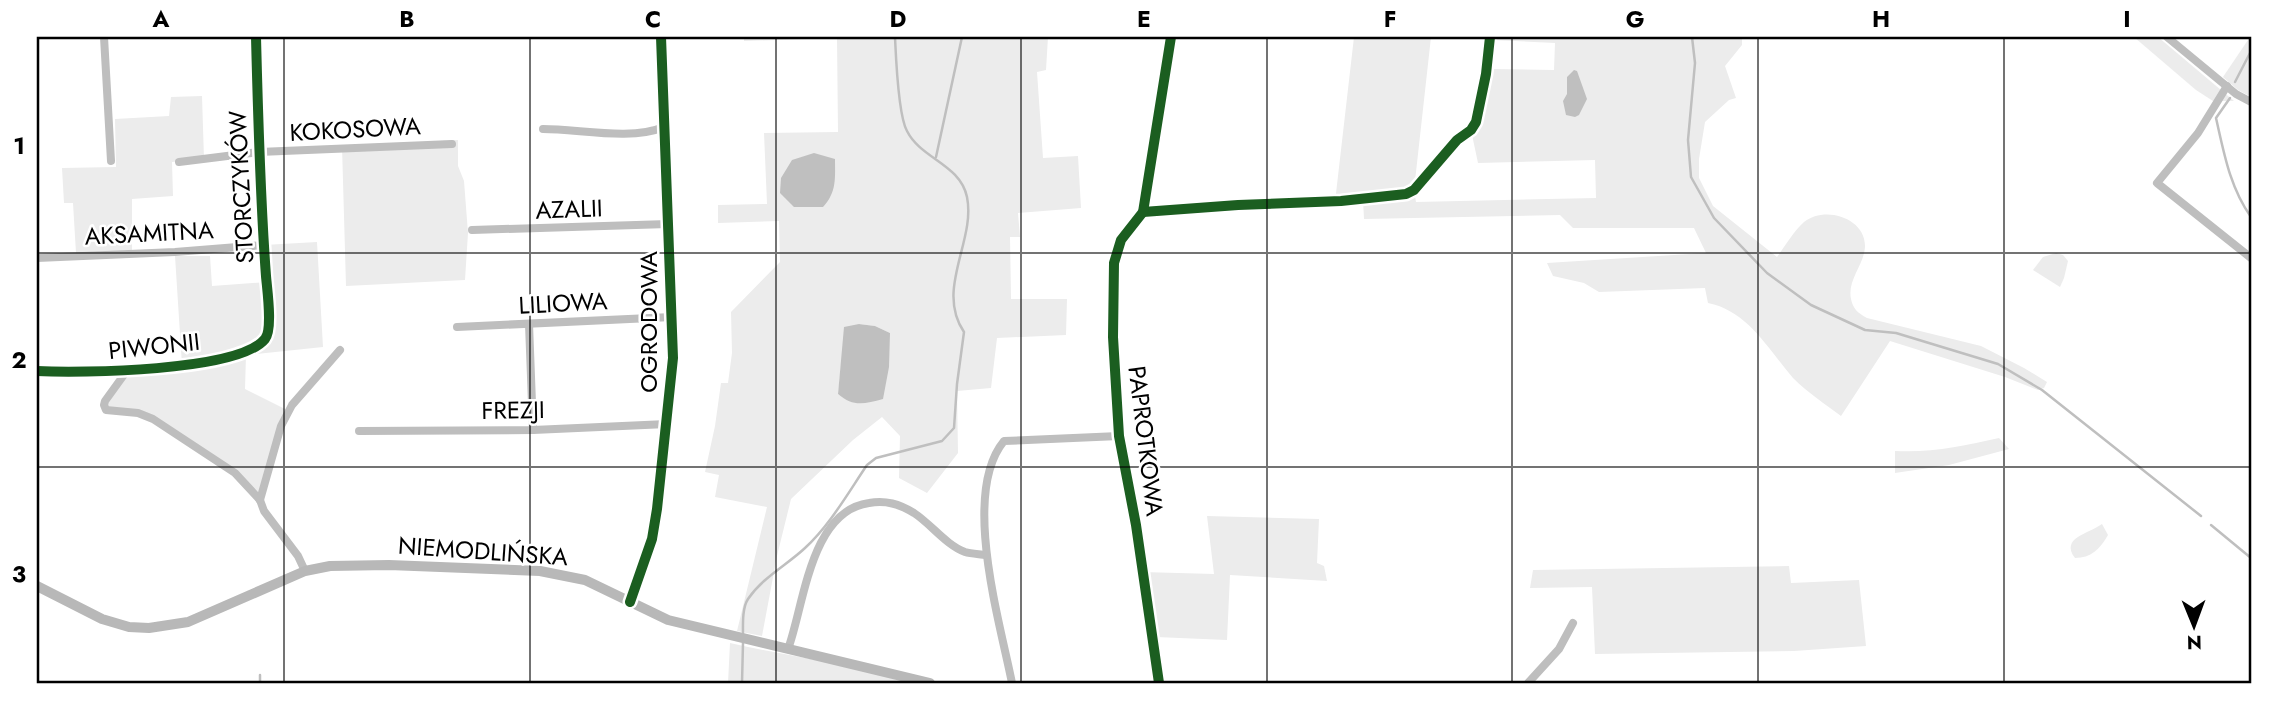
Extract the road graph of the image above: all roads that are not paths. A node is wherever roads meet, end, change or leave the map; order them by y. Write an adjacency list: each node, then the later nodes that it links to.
1 (104, 37): 13 (street)
2 (256, 37): 12 (street, STORCZYKÓW)
3 (661, 37): 9 (street, OGRODOWA)
4 (1171, 37): 15 (street, PAPROTKOWA)
5 (1490, 37): 15 (street)
6 (2167, 37): 7 (street)
7 (2227, 86): 8 (street); 20 (street)
8 (2251, 102)
9 (664, 127): 10 (street); 16 (street, OGRODOWA)
10 (543, 129)
11 (452, 144): 12 (street, KOKOSOWA)
12 (259, 152): 14 (street, STORCZYKÓW); 18 (street, STORCZYKÓW)
13 (111, 161)
14 (179, 162)
15 (1143, 212): 31 (street, PAPROTKOWA)
16 (668, 224): 17 (street, AZALII); 21 (street, OGRODOWA)
17 (472, 230)
18 (264, 245): 19 (street, AKSAMITNA); 24 (street, STORCZYKÓW)
19 (37, 258)
20 (2251, 258)
21 (672, 317): 22 (street, LILIOWA); 28 (street, OGRODOWA)
22 (529, 324): 23 (street, LILIOWA); 29 (street)
23 (457, 327)
24 (267, 335): 27 (street, PIWONII)
25 (340, 350): 32 (street)
26 (37, 371): 27 (street, PIWONII)
27 (126, 372): 32 (street)
28 (667, 424): 29 (street, FREZJI); 36 (street, OGRODOWA)
29 (533, 430): 30 (street, FREZJI)
30 (359, 431)
31 (1119, 436): 33 (street); 41 (street, PAPROTKOWA)
32 (260, 499): 34 (street)
33 (986, 555): 38 (street); 40 (street)
34 (305, 571): 35 (main road, NIEMODLIŃSKA); 36 (main road, NIEMODLIŃSKA)
35 (37, 586)
36 (630, 603): 38 (main road, NIEMODLIŃSKA)
37 (1573, 623): 42 (street)
38 (788, 649): 39 (main road, NIEMODLIŃSKA)
39 (930, 683)
40 (1012, 683)
41 (1159, 683)
42 (1528, 683)

